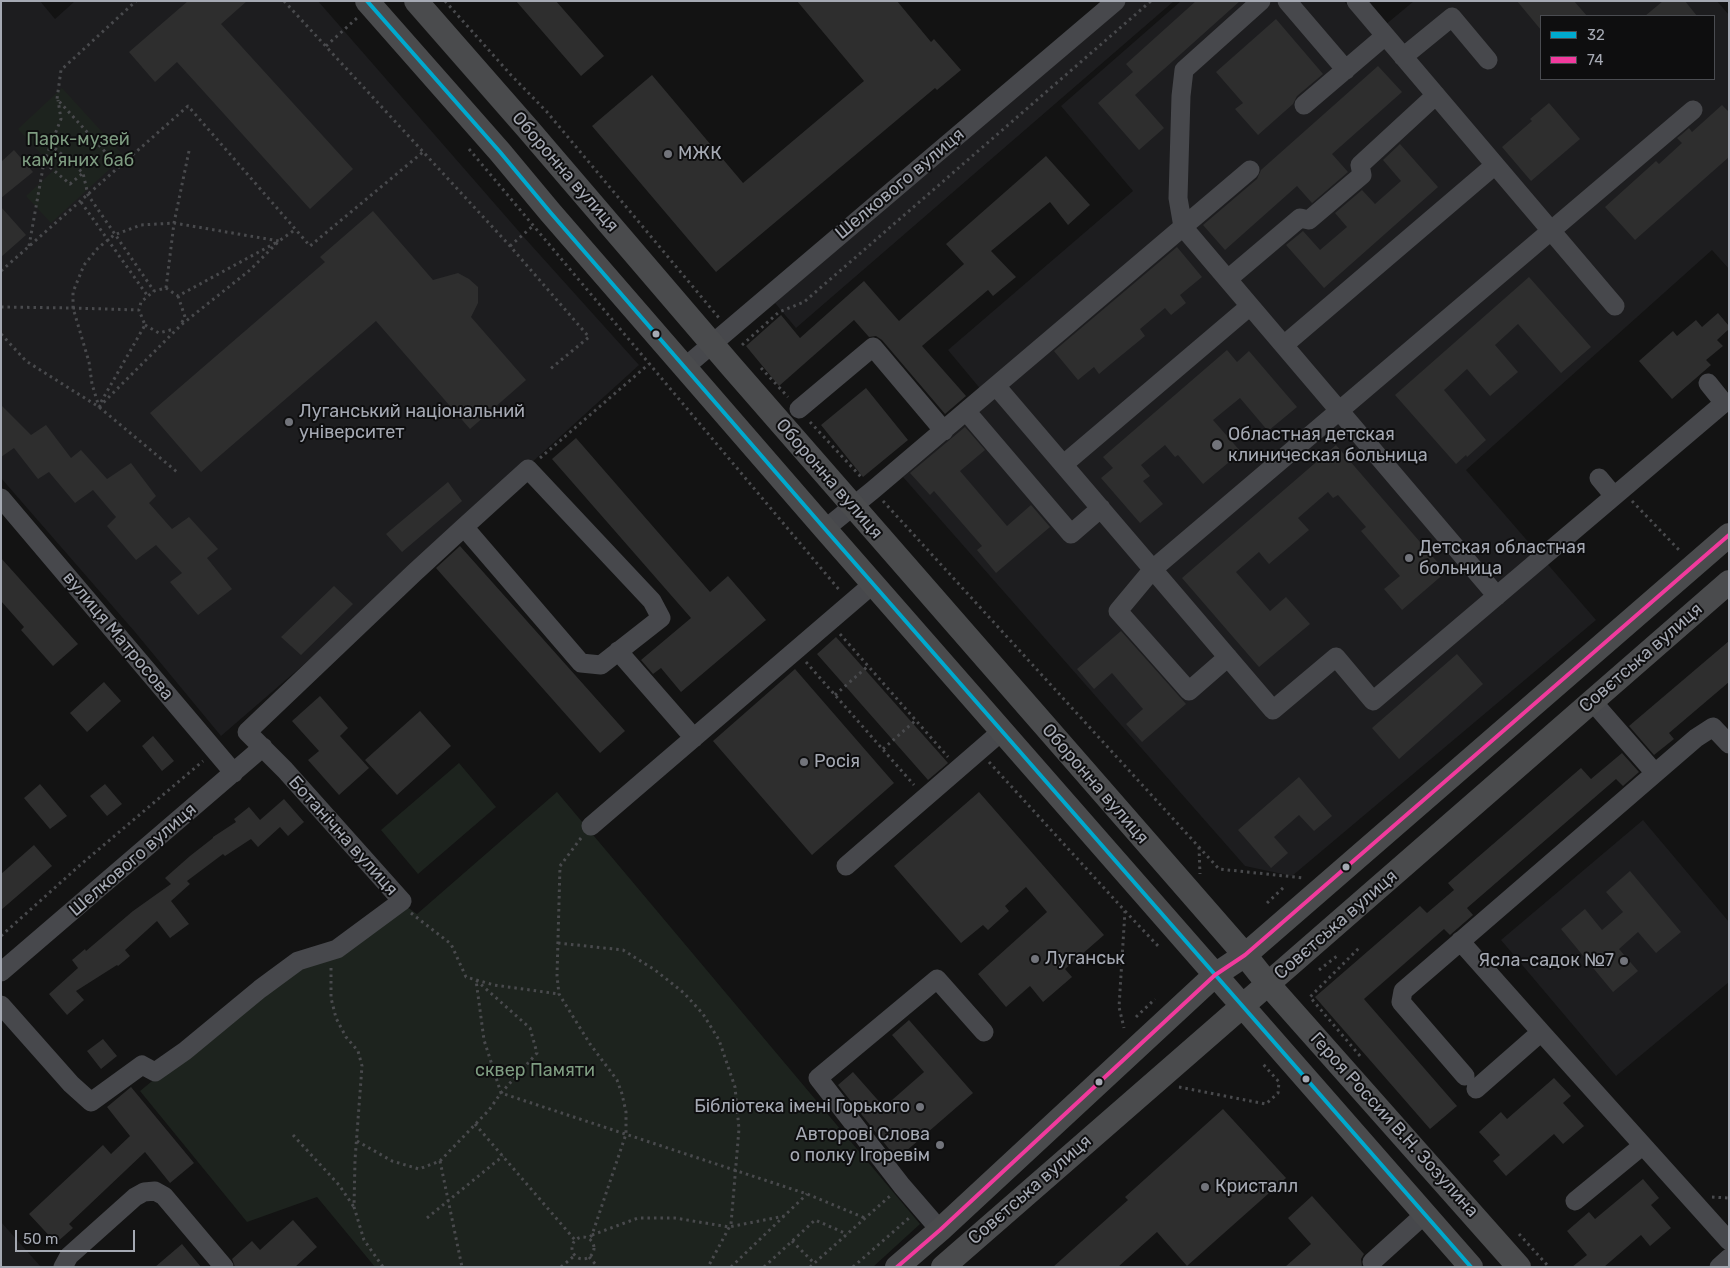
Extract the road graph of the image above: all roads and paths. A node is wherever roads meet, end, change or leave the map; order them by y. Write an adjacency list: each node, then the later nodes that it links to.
1 (136, 1): 17 (path)
2 (284, 1): 12 (path)
3 (416, 1): 54 (main road, Оборонна вулиця)
4 (445, 1): 54 (path)
5 (1116, 1): 54 (street, Шелкового вулиця)
6 (1151, 1): 56 (path)
7 (1261, 1): 32 (street)
8 (1287, 1): 15 (street)
9 (1356, 1): 11 (street)
10 (369, 4): 12 (path); 30 (main road, Оборонна вулиця)
11 (1385, 36): 13 (street); 15 (street)
12 (326, 46): 22 (path)
13 (1403, 57): 14 (street); 16 (street)
14 (1488, 60)
15 (1346, 70): 18 (street)
16 (1436, 95): 24 (street); 41 (street)
17 (58, 99): 20 (path); 25 (path)
18 (1304, 105)
19 (1693, 110): 34 (street)
20 (50, 144): 23 (path); 27 (path)
21 (189, 151): 31 (path)
22 (423, 152): 33 (path); 38 (path)
23 (44, 162): 27 (path); 39 (path)
24 (1495, 165): 34 (street); 55 (street)
25 (118, 166): 28 (path); 33 (path)
26 (1250, 170): 32 (street)
27 (83, 173): 28 (path)
28 (88, 195): 29 (path); 35 (path)
29 (80, 202): 36 (path); 39 (path)
30 (542, 219): 38 (path); 58 (path); 59 (main road, Оборонна вулиця)
31 (174, 223): 35 (path); 37 (path); 42 (path)
32 (1183, 227): 41 (street); 62 (street)
33 (296, 229): 37 (path)
34 (1551, 231): 47 (street); 66 (street)
35 (114, 235): 36 (path); 43 (path)
36 (108, 241): 44 (path); 49 (path)
37 (279, 241): 45 (path); 51 (path)
38 (510, 246): 60 (path)
39 (29, 247): 40 (path)
40 (1, 271)
41 (1228, 279): 46 (street)
42 (166, 288): 43 (path); 45 (path)
43 (154, 291): 44 (path)
44 (147, 296): 50 (path)
45 (178, 296): 51 (path)
46 (1250, 306): 55 (street); 68 (street)
47 (1615, 306)
48 (1, 307): 49 (path)
49 (73, 308): 50 (path); 63 (path)
50 (139, 310): 52 (path)
51 (181, 325): 52 (path); 63 (path)
52 (145, 326): 63 (path)
53 (1, 334): 63 (path)
54 (721, 337): 59 (street, Шелкового вулиця); 75 (main road, Оборонна вулиця)
55 (1284, 345): 66 (street)
56 (746, 350)
57 (756, 362): 64 (path)
58 (648, 364): 69 (path); 85 (path)
59 (685, 367): 78 (main road, Оборонна вулиця)
60 (549, 370)
61 (1708, 383): 73 (street)
62 (996, 386): 65 (street); 68 (street)
63 (99, 407): 70 (path)
64 (799, 409): 67 (street); 72 (path)
65 (966, 411): 67 (street); 76 (street)
66 (1339, 411): 81 (street); 84 (street)
67 (944, 431): 72 (street)
68 (1064, 464): 76 (street)
69 (528, 469): 77 (street); 88 (street)
70 (177, 472)
71 (1599, 478): 73 (street)
72 (873, 490): 75 (street); 106 (path)
73 (1618, 493): 80 (path); 84 (street)
74 (1, 498): 99 (street, вулиця Матросова)
75 (853, 507): 78 (street); 119 (main road, Оборонна вулиця)
76 (1101, 508): 81 (street)
77 (464, 527): 88 (street); 97 (street)
78 (824, 529): 82 (main road, Оборонна вулиця)
79 (1729, 535): 119 (main road)
80 (1681, 552)
81 (1153, 569): 89 (street); 89 (street)
82 (873, 584): 85 (street); 94 (main road, Оборонна вулиця)
83 (1728, 584): 92 (main road, Совєтська вулиця)
84 (1497, 596): 89 (street)
85 (850, 603): 86 (street)
86 (829, 621): 87 (street); 90 (path)
87 (796, 650): 91 (path); 95 (street)
88 (618, 651): 95 (street)
89 (1228, 657)
90 (868, 666): 91 (path); 93 (path)
91 (835, 695): 98 (path)
92 (1592, 701): 103 (street); 126 (main road, Совєтська вулиця)
93 (916, 720): 98 (path); 101 (path)
94 (1002, 731): 100 (street); 124 (main road, Оборонна вулиця)
95 (694, 738): 105 (street)
96 (1729, 744): 103 (street)
97 (263, 747): 102 (street, Шелкового вулиця); 129 (street, Ботанічна вулиця)
98 (882, 749): 104 (path)
99 (215, 751): 102 (street, вулиця Матросова); 114 (path)
100 (979, 751): 101 (street); 113 (path)
101 (958, 769): 107 (street)
102 (234, 773): 123 (street, Шелкового вулиця)
103 (1654, 774): 115 (street)
104 (917, 788)
105 (591, 826): 116 (path)
106 (1199, 847): 108 (path); 109 (path)
107 (846, 866)
108 (1304, 878)
109 (1200, 881)
110 (1284, 887): 111 (path)
111 (1267, 903)
112 (405, 909): 125 (path)
113 (1125, 911): 118 (path); 132 (path)
114 (1, 936)
115 (1460, 941): 134 (street); 134 (street)
116 (558, 943): 127 (path); 146 (path)
117 (1361, 946): 135 (path)
118 (1160, 947)
119 (1245, 954): 124 (main road); 126 (main road, Оборонна вулиця)
120 (1337, 956): 122 (path)
121 (331, 962): 142 (path)
122 (1319, 970)
123 (1, 972)
124 (1215, 975): 130 (main road, Оборонна вулиця); 158 (main road)
125 (476, 980): 127 (path); 138 (path); 138 (path)
126 (1268, 984): 130 (main road, Совєтська вулиця); 185 (main road, Героя России В.Н. Зозулина)
127 (559, 994): 140 (path)
128 (1155, 999): 131 (path)
129 (1, 1005)
130 (1242, 1006): 153 (main road, Героя России В.Н. Зозулина); 183 (main road, Совєтська вулиця)
131 (1136, 1017)
132 (1124, 1028)
133 (984, 1032): 147 (street)
134 (1541, 1032): 143 (street)
135 (1361, 1057)
136 (1263, 1064): 137 (path)
137 (1179, 1087)
138 (501, 1093): 139 (path); 140 (path)
139 (475, 1124): 144 (path); 145 (path)
140 (626, 1134): 146 (path); 161 (path)
141 (293, 1135): 152 (path)
142 (357, 1141): 145 (path); 152 (path)
143 (1642, 1146): 150 (street); 165 (street)
144 (503, 1156): 149 (path); 163 (path)
145 (440, 1162): 149 (path)
146 (737, 1170): 148 (path); 157 (path)
147 (902, 1186): 151 (street); 156 (path)
148 (807, 1194): 154 (path); 156 (path)
149 (449, 1200): 155 (path); 174 (path)
150 (1575, 1202)
151 (920, 1207): 158 (street); 181 (path)
152 (354, 1208): 173 (path)
153 (1425, 1214): 169 (street); 184 (main road, Героя России В.Н. Зозулина)
154 (786, 1216): 157 (path); 178 (path)
155 (427, 1218)
156 (865, 1218): 160 (path)
157 (729, 1227): 161 (path); 177 (path)
158 (940, 1230): 182 (main road)
159 (1515, 1230): 186 (path)
160 (847, 1234): 164 (path); 170 (path)
161 (592, 1235): 162 (path)
162 (588, 1239): 163 (path); 167 (path)
163 (575, 1240): 166 (path)
164 (792, 1241): 170 (path); 179 (path)
165 (1729, 1241)
166 (574, 1256): 167 (path); 175 (path)
167 (590, 1257): 176 (path)
168 (1729, 1258): 187 (street)
169 (1372, 1262)
170 (814, 1263): 180 (path)
171 (63, 1267): 172 (street)
172 (224, 1267)
173 (383, 1267)
174 (462, 1267)
175 (561, 1267)
176 (598, 1267)
177 (708, 1267)
178 (731, 1267)
179 (764, 1267)
180 (810, 1267)
181 (853, 1267)
182 (898, 1267)
183 (942, 1267)
184 (1471, 1267)
185 (1519, 1267)
186 (1549, 1267)
187 (1719, 1267)

